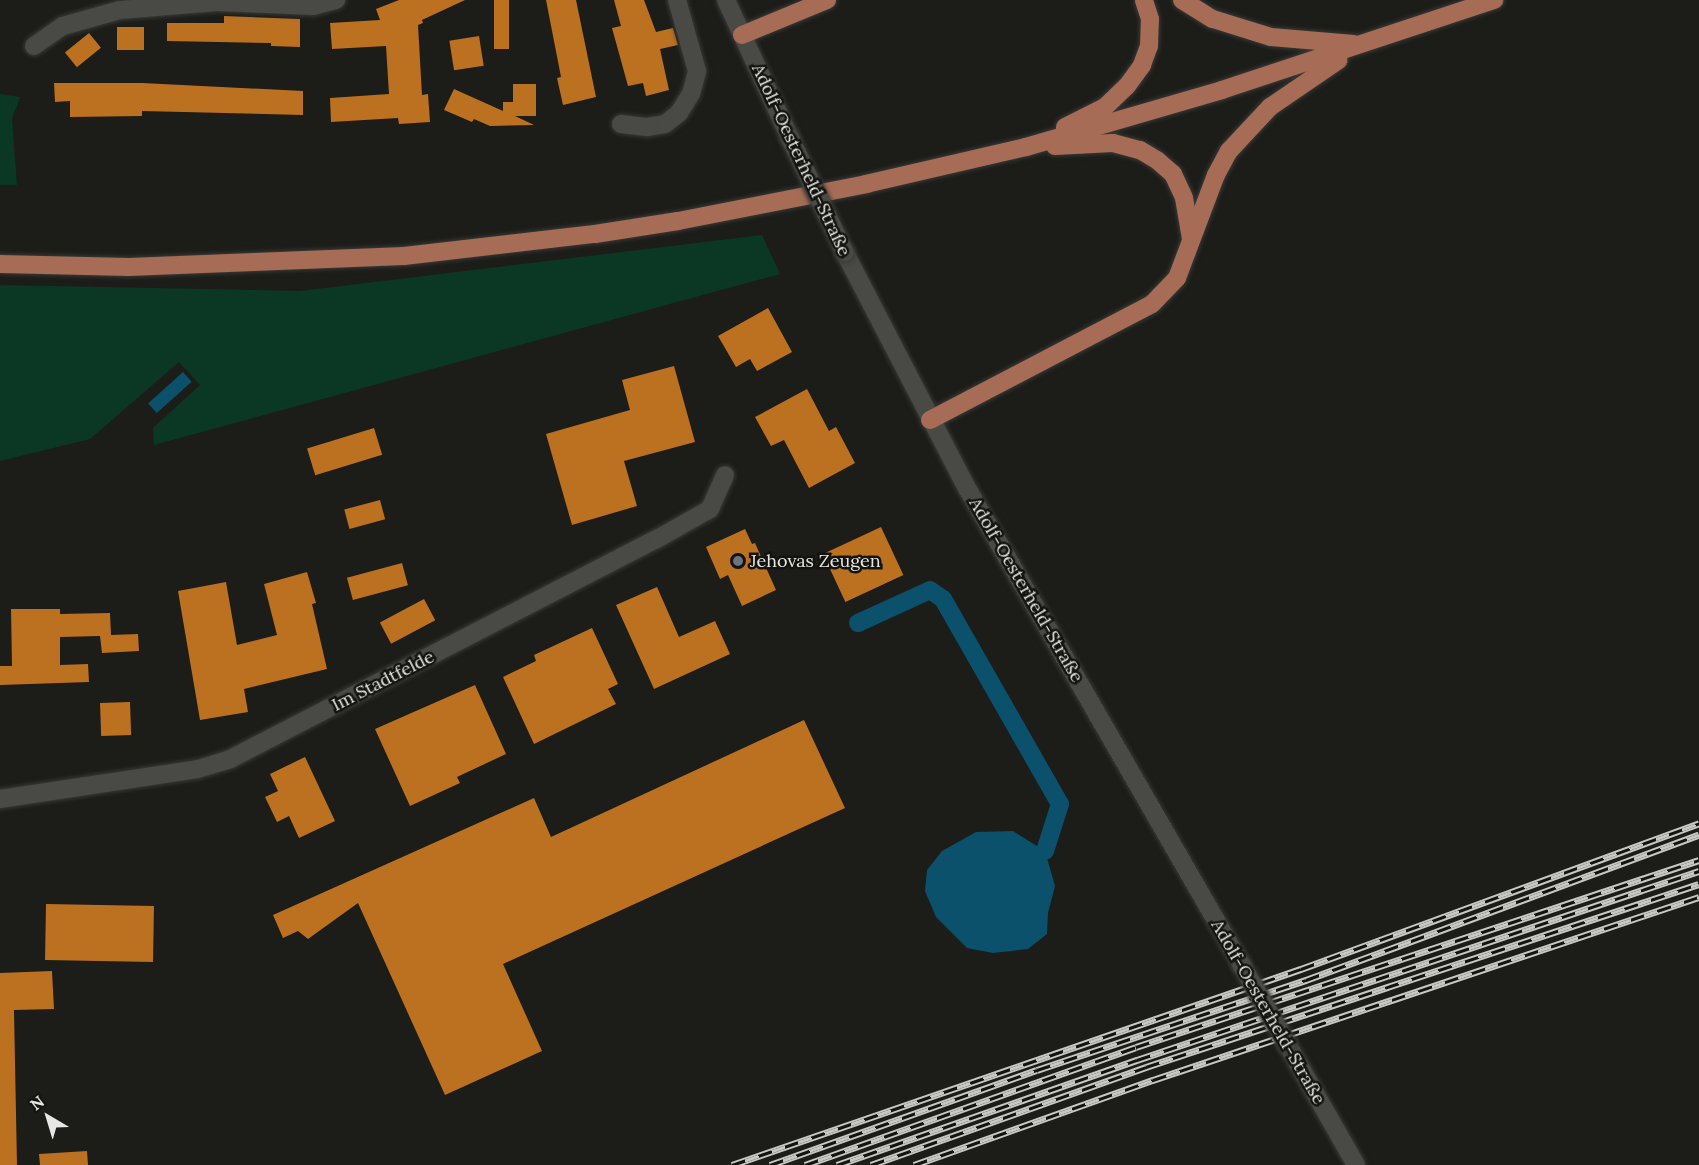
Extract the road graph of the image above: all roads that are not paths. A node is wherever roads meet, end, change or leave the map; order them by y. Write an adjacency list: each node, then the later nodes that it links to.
1 (336, 0): 10 (street)
2 (677, 0): 11 (street)
3 (726, 0): 8 (street, Adolf-Oesterheld-Straße)
4 (827, 0): 8 (main road)
5 (1144, 0): 12 (main road)
6 (1182, 0): 9 (main road)
7 (1494, 0): 9 (main road)
8 (742, 35): 15 (street, Adolf-Oesterheld-Straße, bridge)
9 (1365, 45): 12 (main road); 13 (main road)
10 (34, 46)
11 (621, 124)
12 (1026, 147): 13 (main road); 14 (main road)
13 (1191, 244): 15 (main road)
14 (0, 264)
15 (930, 420): 18 (street, Adolf-Oesterheld-Straße, bridge)
16 (725, 475): 17 (street, Im Stadtfelde)
17 (0, 799)
18 (1356, 1165)

